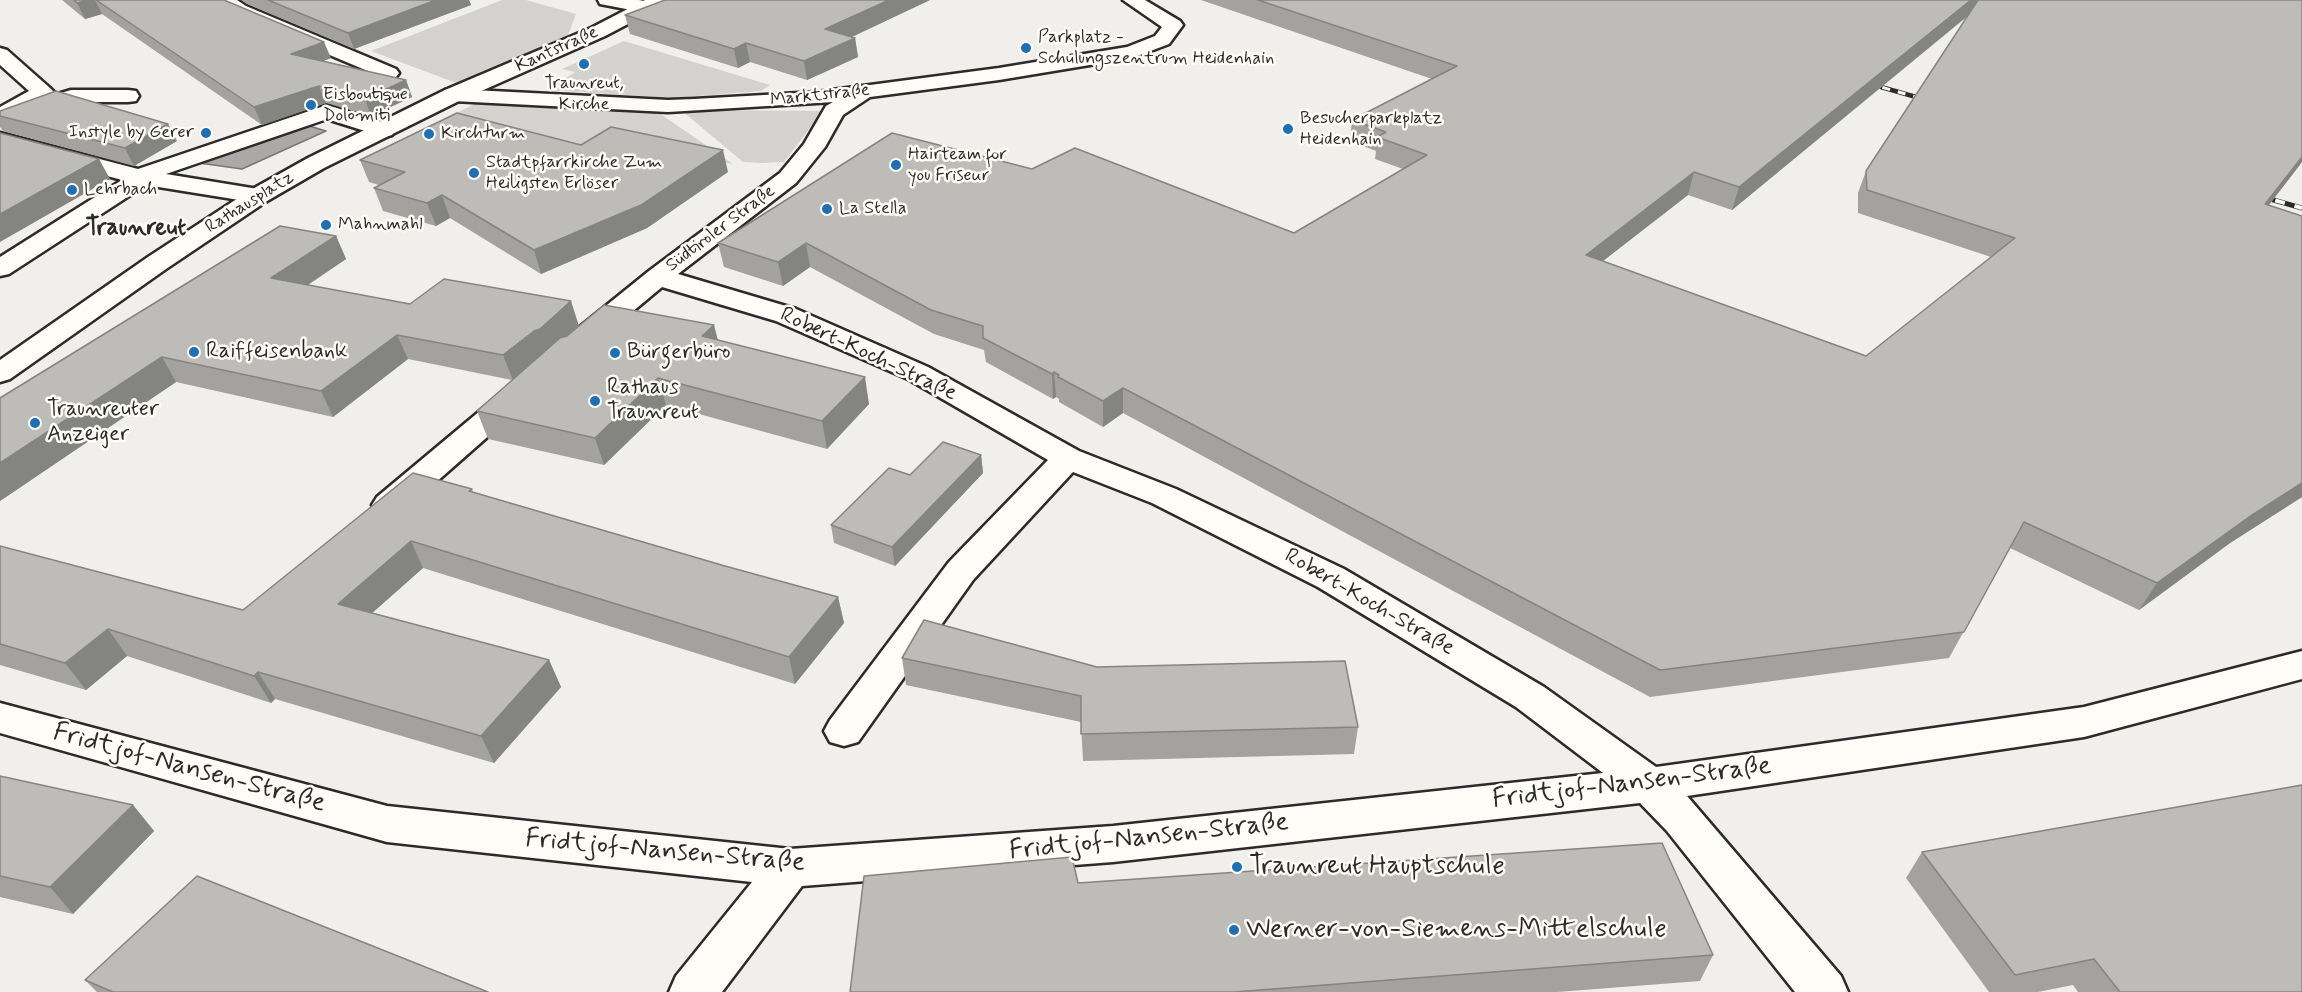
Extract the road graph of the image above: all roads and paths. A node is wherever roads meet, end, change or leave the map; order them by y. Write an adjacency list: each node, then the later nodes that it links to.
1 (225, 0): 6 (street)
2 (607, 0): 4 (street)
3 (1132, 0): 7 (street, Marktstraße)
4 (653, 4): 8 (street, Kantstraße)
5 (0, 54): 10 (street)
6 (388, 73)
7 (863, 92): 8 (street, Marktstraße); 17 (street, Südtiroler Straße)
8 (453, 95): 12 (street, Rathausplatz)
9 (128, 96): 11 (street)
10 (0, 116)
11 (0, 123)
12 (384, 130): 14 (street); 15 (street, Rathausplatz)
13 (0, 140): 14 (street)
14 (140, 177): 15 (street); 16 (street)
15 (258, 196): 19 (street, Rathausplatz)
16 (0, 268)
17 (658, 277): 18 (street, Südtiroler Straße); 21 (street, Robert-Koch-Straße)
18 (564, 355)
19 (0, 373)
20 (537, 378): 22 (street)
21 (1068, 458): 25 (street); 26 (street, Robert-Koch-Straße)
22 (376, 515)
23 (2302, 665): 26 (street, Fridtjof-Nansen-Straße)
24 (0, 718): 27 (street, Fridtjof-Nansen-Straße)
25 (844, 730)
26 (1650, 785): 27 (street, Fridtjof-Nansen-Straße); 29 (street, Robert-Koch-Straße)
27 (790, 868): 28 (street)
28 (693, 992)
29 (1824, 992)

